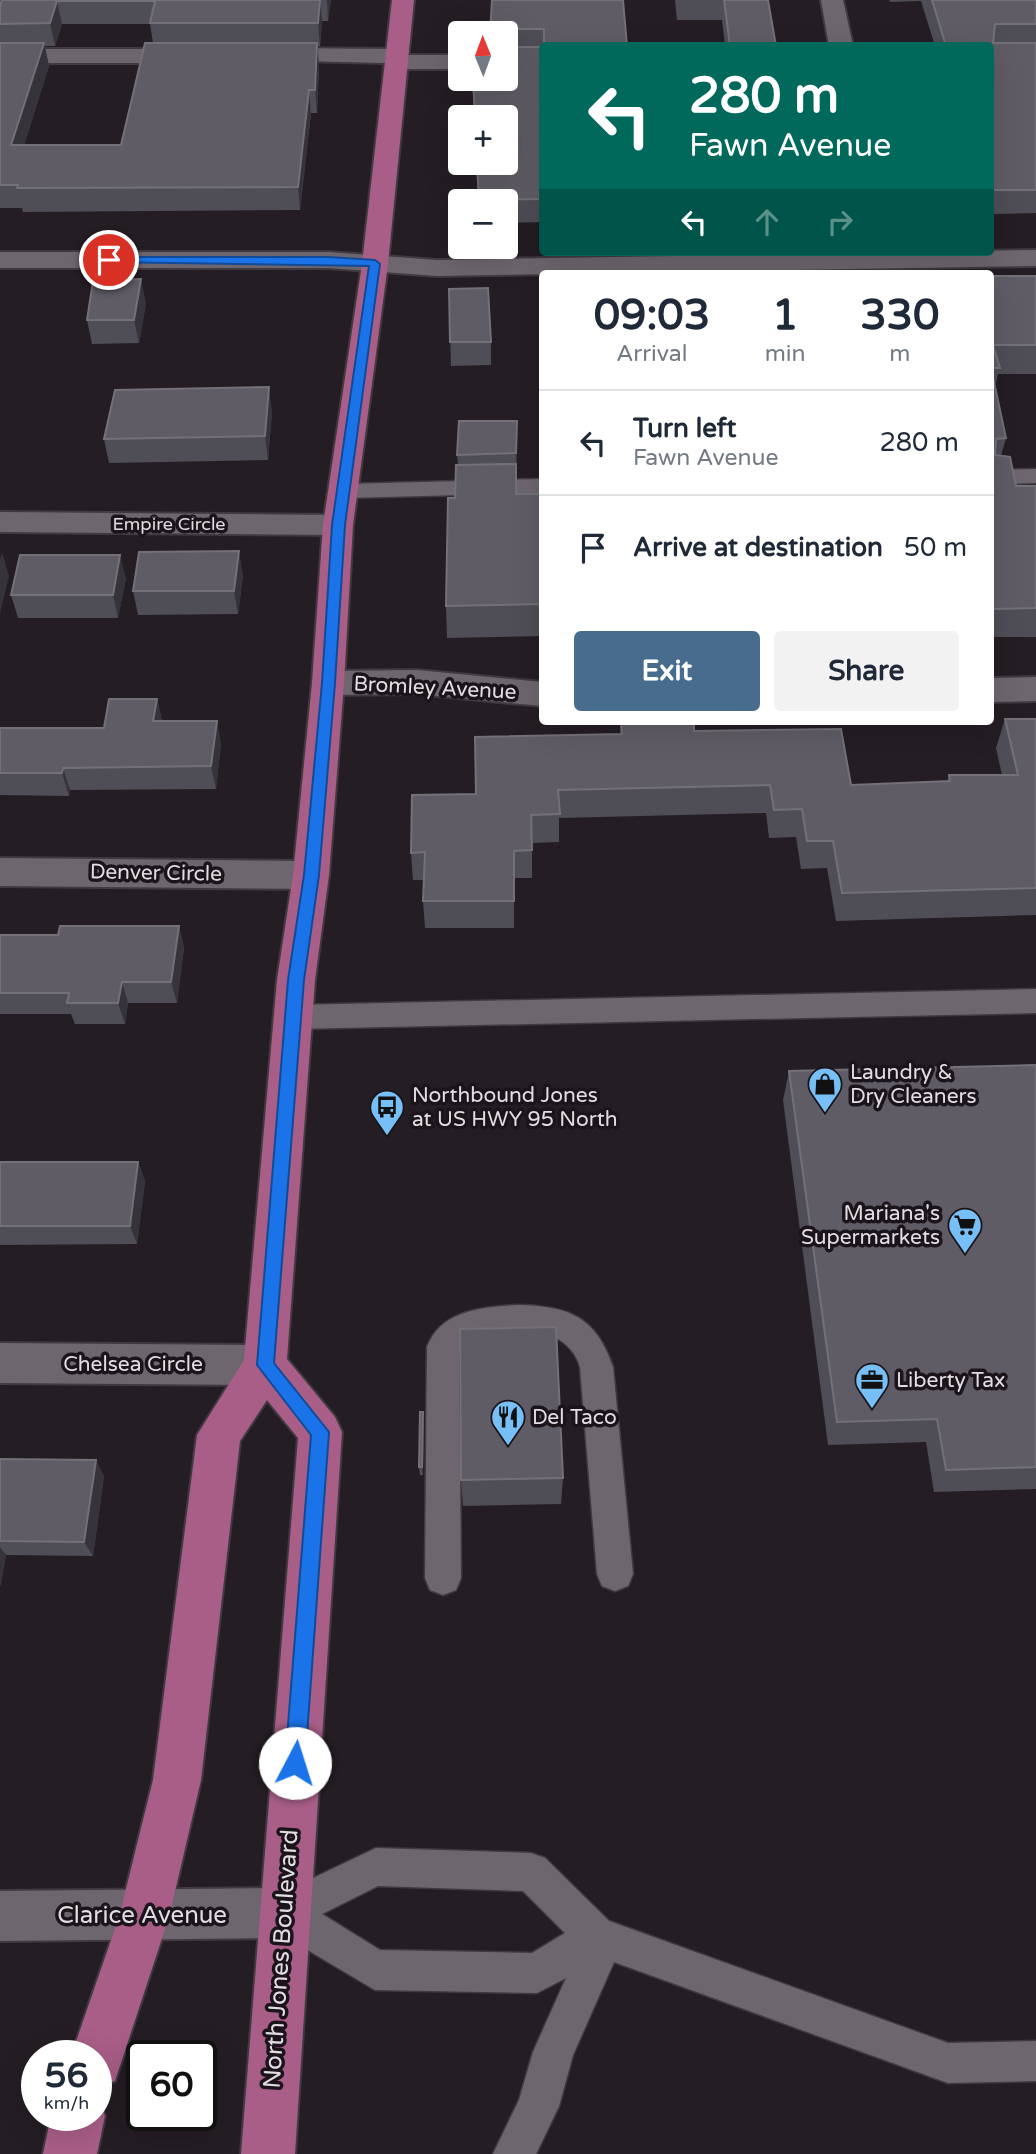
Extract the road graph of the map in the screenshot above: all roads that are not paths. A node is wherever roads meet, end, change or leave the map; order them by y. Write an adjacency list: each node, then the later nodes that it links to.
1 (403, 0): 7 (main road)
2 (832, 0): 3 (street)
3 (840, 42)
4 (222, 55): 6 (street)
5 (249, 55): 7 (street)
6 (0, 56)
7 (396, 59): 8 (street); 11 (main road)
8 (448, 61)
9 (1036, 258): 11 (street)
10 (0, 260): 11 (street)
11 (375, 264): 15 (main road)
12 (1036, 476): 13 (lane)
13 (994, 477)
14 (539, 486): 15 (lane)
15 (345, 491): 17 (main road)
16 (0, 522): 17 (street, Empire Circle)
17 (338, 525): 18 (main road)
18 (328, 683): 21 (street, Bromley Avenue); 23 (main road)
19 (1036, 689): 20 (street)
20 (994, 690)
21 (539, 694)
22 (0, 872): 23 (street, Denver Circle)
23 (311, 875): 25 (main road)
24 (1036, 1001): 25 (lane)
25 (294, 1017): 27 (main road)
26 (0, 1363): 27 (street, Chelsea Circle)
27 (265, 1365): 30 (main road, North Jones Boulevard); 32 (main road)
28 (615, 1574): 29 (lane)
29 (443, 1578)
30 (284, 1913): 32 (street, Clarice Avenue); 33 (lane); 33 (lane); 38 (main road, North Jones Boulevard)
31 (0, 1916): 32 (street, Clarice Avenue)
32 (144, 1917): 34 (main road)
33 (600, 1937): 35 (lane); 39 (lane)
34 (103, 2040)
35 (1036, 2061)
36 (75, 2131): 37 (main road)
37 (70, 2154)
38 (268, 2154)
39 (514, 2154)

